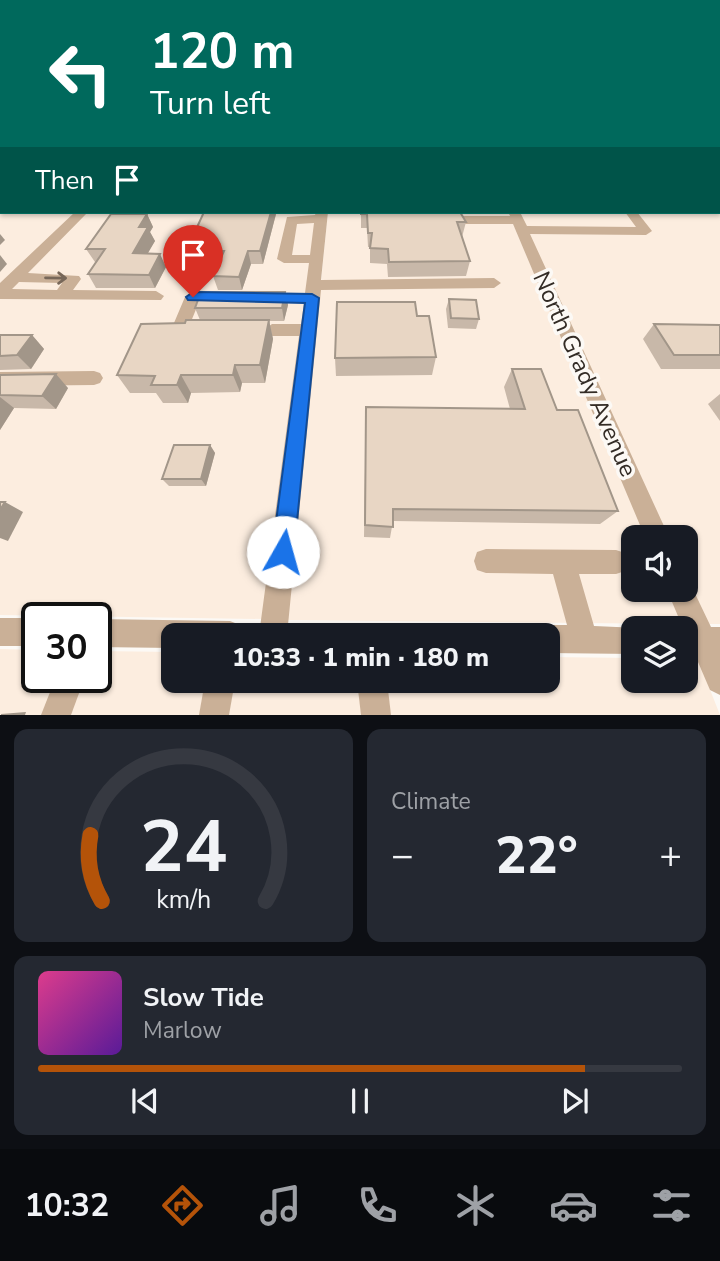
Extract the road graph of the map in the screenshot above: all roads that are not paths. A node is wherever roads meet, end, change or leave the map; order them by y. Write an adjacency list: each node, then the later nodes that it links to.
1 (80, 214): 7 (street)
2 (633, 214): 5 (street)
3 (322, 216): 6 (street); 6 (street)
4 (463, 220): 5 (street)
5 (518, 220): 18 (street, North Grady Avenue)
6 (317, 259): 9 (street)
7 (15, 277): 10 (street); 11 (street, one-way to 11)
8 (494, 283): 9 (street)
9 (313, 291): 13 (street); 15 (street)
10 (0, 293): 11 (street)
11 (60, 296): 12 (street)
12 (156, 296)
13 (206, 330)
14 (272, 330): 15 (street)
15 (309, 330): 23 (street)
16 (94, 378): 17 (street)
17 (0, 379)
18 (652, 525)
19 (486, 561): 20 (street)
20 (562, 561): 21 (street); 29 (street)
21 (616, 562)
22 (685, 602): 31 (street)
23 (274, 623)
24 (0, 632): 25 (street)
25 (21, 632)
26 (112, 633): 27 (street)
27 (161, 634)
28 (560, 639): 29 (street)
29 (585, 640): 30 (street)
30 (621, 640)
31 (703, 641): 32 (street)
32 (720, 680)
33 (65, 693): 36 (street)
34 (218, 693): 37 (street)
35 (373, 693): 38 (street)
36 (56, 715)
37 (214, 715)
38 (376, 715)

